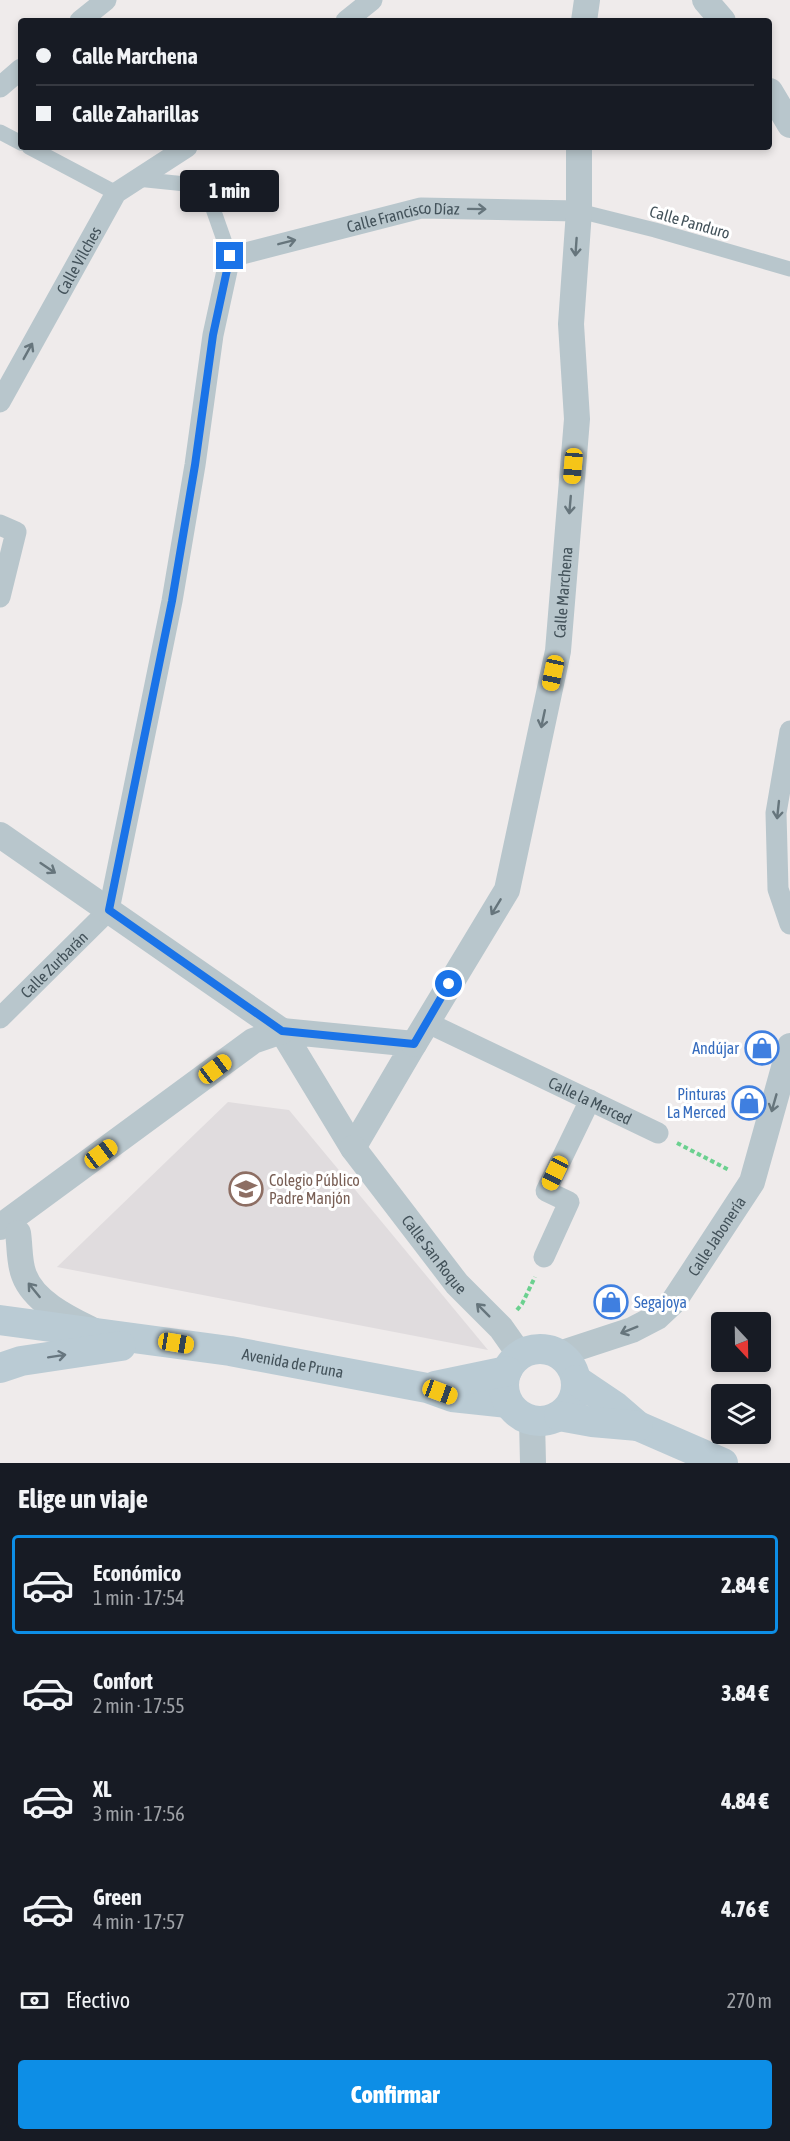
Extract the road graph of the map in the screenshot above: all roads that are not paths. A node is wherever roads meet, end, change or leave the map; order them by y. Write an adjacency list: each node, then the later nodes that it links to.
1 (106, 0): 5 (street)
2 (372, 0): 6 (street)
3 (587, 0): 7 (street)
4 (705, 0): 8 (street)
5 (84, 18)
6 (350, 18)
7 (584, 18)
8 (720, 18)
9 (18, 72): 10 (street)
10 (0, 87)
11 (772, 94): 12 (street)
12 (790, 125)
13 (0, 132): 14 (street)
14 (18, 141)
15 (35, 150): 19 (street)
16 (182, 150): 18 (street, Calle Vilches)
17 (579, 150): 20 (street, Calle Marchena)
18 (137, 179): 19 (street, Calle Vilches); 21 (street)
19 (116, 193): 23 (street, Calle Vilches, one-way to 19)
20 (579, 211): 21 (street, Calle Francisco Díaz, one-way to 20); 22 (street, Calle Panduro); 31 (street, Calle Marchena, one-way to 31)
21 (230, 256): 28 (street)
22 (790, 269)
23 (0, 402)
24 (0, 525): 25 (street)
25 (0, 597)
26 (790, 731): 29 (street, one-way to 29)
27 (0, 835): 28 (street, one-way to 28)
28 (109, 910): 30 (street, Calle Zurbarán); 32 (street)
29 (790, 924)
30 (0, 1017)
31 (426, 1022): 33 (street, Calle Marchena); 35 (street, Calle la Merced)
32 (282, 1031): 33 (street); 37 (street, Calle San Roque); 38 (street)
33 (414, 1044): 37 (street, Calle Marchena)
34 (790, 1047): 44 (street, Calle Jabonería, one-way to 44)
35 (590, 1100): 36 (street, Calle la Merced); 39 (street)
36 (658, 1133)
37 (353, 1148): 45 (street, Calle San Roque, one-way to 37)
38 (9, 1230): 40 (street); 42 (street, one-way to 38)
39 (544, 1257)
40 (0, 1258)
41 (0, 1320): 42 (main road, Avenida de Pruna)
42 (99, 1334): 43 (main road, Avenida de Pruna)
43 (158, 1340): 46 (main road, Avenida de Pruna, one-way to 43); 48 (main road, Avenida de Pruna)
44 (559, 1354): 45 (main road); 47 (main road)
45 (513, 1363): 48 (main road, Avenida de Pruna); 49 (main road)
46 (0, 1368)
47 (576, 1380): 49 (main road); 50 (main road, Avenida de Pruna)
48 (427, 1388): 49 (main road, Avenida de Pruna)
49 (533, 1413): 50 (main road, Avenida de Pruna); 51 (street)
50 (638, 1426): 52 (main road, Avenida de Pruna)
51 (533, 1463)
52 (723, 1463)

